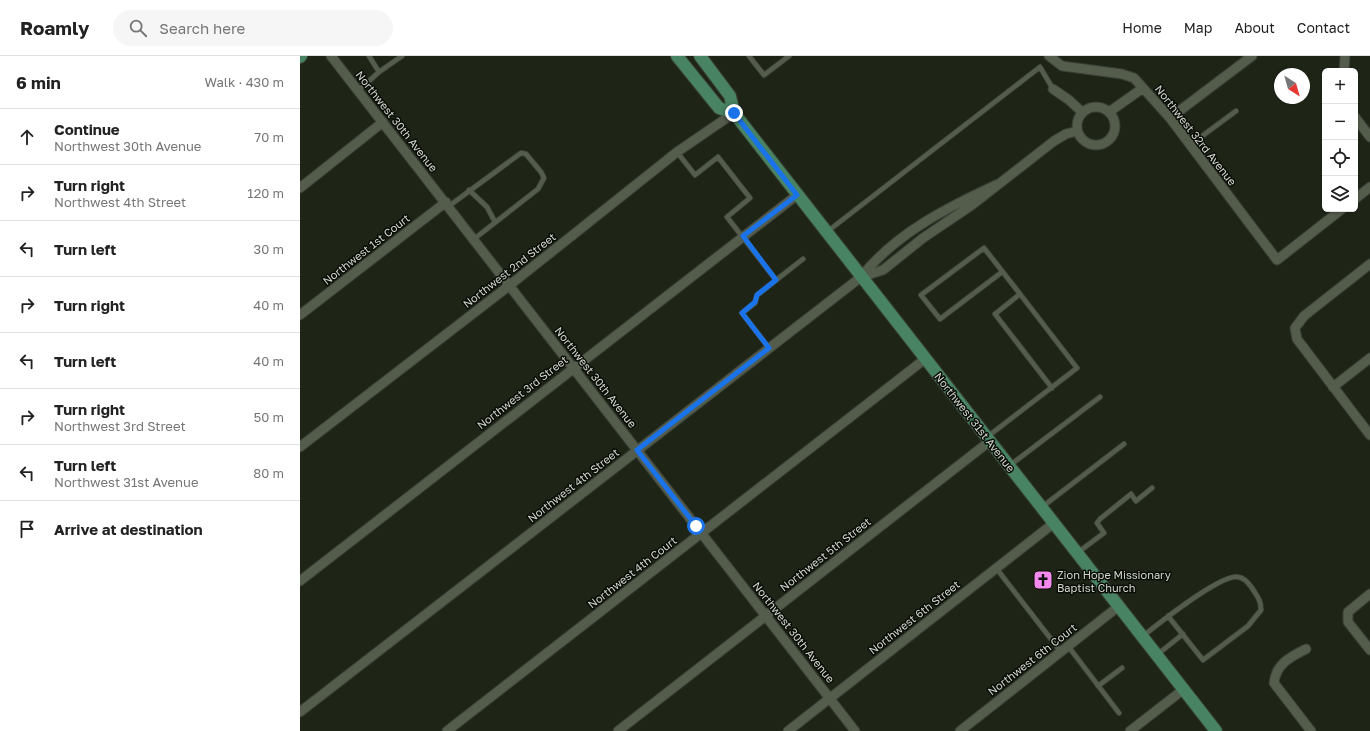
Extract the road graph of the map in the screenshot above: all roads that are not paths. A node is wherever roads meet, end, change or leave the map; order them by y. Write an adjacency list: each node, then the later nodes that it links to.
1 (331, 56): 15 (street, Northwest 30th Avenue)
2 (369, 56): 12 (lane)
3 (402, 56): 12 (lane)
4 (677, 56): 19 (main road, Northwest 31st Avenue)
5 (700, 56): 19 (main road, Northwest 31st Avenue)
6 (749, 56): 7 (lane)
7 (788, 56)
8 (1049, 56): 13 (street, Northwest 32rd Avenue)
9 (1252, 56): 20 (street)
10 (1345, 56): 11 (street)
11 (1344, 68)
12 (379, 72): 15 (lane)
13 (1143, 88): 18 (street); 20 (street, Northwest 32rd Avenue)
14 (1054, 89): 17 (street); 35 (lane)
15 (358, 91): 22 (street, Northwest 30th Avenue)
16 (1236, 110): 25 (lane)
17 (1082, 112): 18 (street); 23 (street)
18 (1109, 112): 23 (street)
19 (734, 113): 26 (street, Northwest 2nd Street); 30 (main road, Northwest 31st Avenue)
20 (1170, 118): 25 (street, Northwest 32rd Avenue)
21 (1358, 121): 24 (street)
22 (382, 122): 28 (street); 32 (street, Northwest 30th Avenue)
23 (1077, 131): 41 (street)
24 (1370, 137)
25 (1190, 145): 33 (street, Northwest 32rd Avenue)
26 (676, 152): 36 (lane); 43 (street, Northwest 2nd Street)
27 (1370, 187): 31 (street)
28 (300, 188)
29 (469, 190): 32 (lane); 34 (lane); 34 (lane)
30 (797, 195): 35 (main road, Northwest 31st Avenue); 36 (street, Northwest 3rd Street)
31 (1358, 197)
32 (447, 204): 37 (street, Northwest 30th Avenue); 45 (street, Northwest 1st Court)
33 (1338, 212)
34 (495, 222): 37 (lane)
35 (827, 232): 41 (main road, Northwest 31st Avenue)
36 (743, 236): 42 (lane); 49 (street, Northwest 3rd Street)
37 (474, 239): 43 (street, Northwest 30th Avenue)
38 (803, 259): 42 (lane)
39 (1370, 264): 50 (street)
40 (1002, 272): 40 (lane); 44 (lane)
41 (861, 277): 46 (street, Northwest 4th Street); 48 (main road, Northwest 31st Avenue)
42 (776, 280): 46 (lane)
43 (510, 285): 49 (street, Northwest 30th Avenue); 56 (street, Northwest 2nd Street)
44 (1020, 294): 51 (lane); 51 (lane)
45 (300, 315)
46 (769, 348): 57 (street, Northwest 4th Street)
47 (1370, 358): 50 (street)
48 (926, 359): 54 (main road, Northwest 31st Avenue); 62 (street, Northwest 4th Court)
49 (574, 367): 57 (street, Northwest 30th Avenue); 65 (street, Northwest 3rd Street)
50 (1333, 387): 53 (street)
51 (1052, 388): 54 (lane)
52 (1100, 397): 58 (lane)
53 (1370, 435)
54 (988, 439): 58 (main road, Northwest 31st Avenue); 68 (street, Northwest 5th Street)
55 (1124, 444): 60 (lane)
56 (300, 447)
57 (637, 450): 62 (street, Northwest 30th Avenue); 81 (street, Northwest 4th Street)
58 (1009, 466): 60 (main road, Northwest 31st Avenue)
59 (1152, 488): 63 (lane)
60 (1042, 507): 61 (main road, Northwest 31st Avenue)
61 (1054, 523): 63 (main road, Northwest 31st Avenue); 64 (street, Northwest 6th Street)
62 (702, 533): 68 (street, Northwest 30th Avenue); 83 (street, Northwest 4th Court)
63 (1077, 553): 67 (main road, Northwest 31st Avenue)
64 (996, 568): 75 (lane); 80 (street, Northwest 6th Street)
65 (300, 581)
66 (1370, 594): 74 (street)
67 (1119, 606): 71 (main road, Northwest 31st Avenue); 72 (street, Northwest 6th Court)
68 (766, 615): 80 (street, Northwest 30th Avenue); 84 (street, Northwest 5th Street)
69 (1168, 616): 70 (lane); 70 (lane); 71 (lane)
70 (1183, 634): 76 (lane)
71 (1143, 636): 76 (main road, Northwest 31st Avenue)
72 (1068, 646): 75 (street, Northwest 6th Court); 78 (lane)
73 (1306, 649): 90 (street)
74 (1370, 650)
75 (1060, 652): 87 (street, Northwest 6th Court)
76 (1156, 654): 79 (main road, Northwest 31st Avenue)
77 (1122, 668): 78 (lane)
78 (1098, 686): 82 (lane)
79 (1184, 690): 88 (street); 89 (main road, Northwest 31st Avenue)
80 (830, 698): 85 (street, Northwest 6th Street); 86 (street, Northwest 30th Avenue)
81 (300, 712)
82 (1119, 712)
83 (447, 731)
84 (618, 731)
85 (788, 731)
86 (856, 731)
87 (960, 731)
88 (1130, 731)
89 (1216, 731)
90 (1311, 731)

